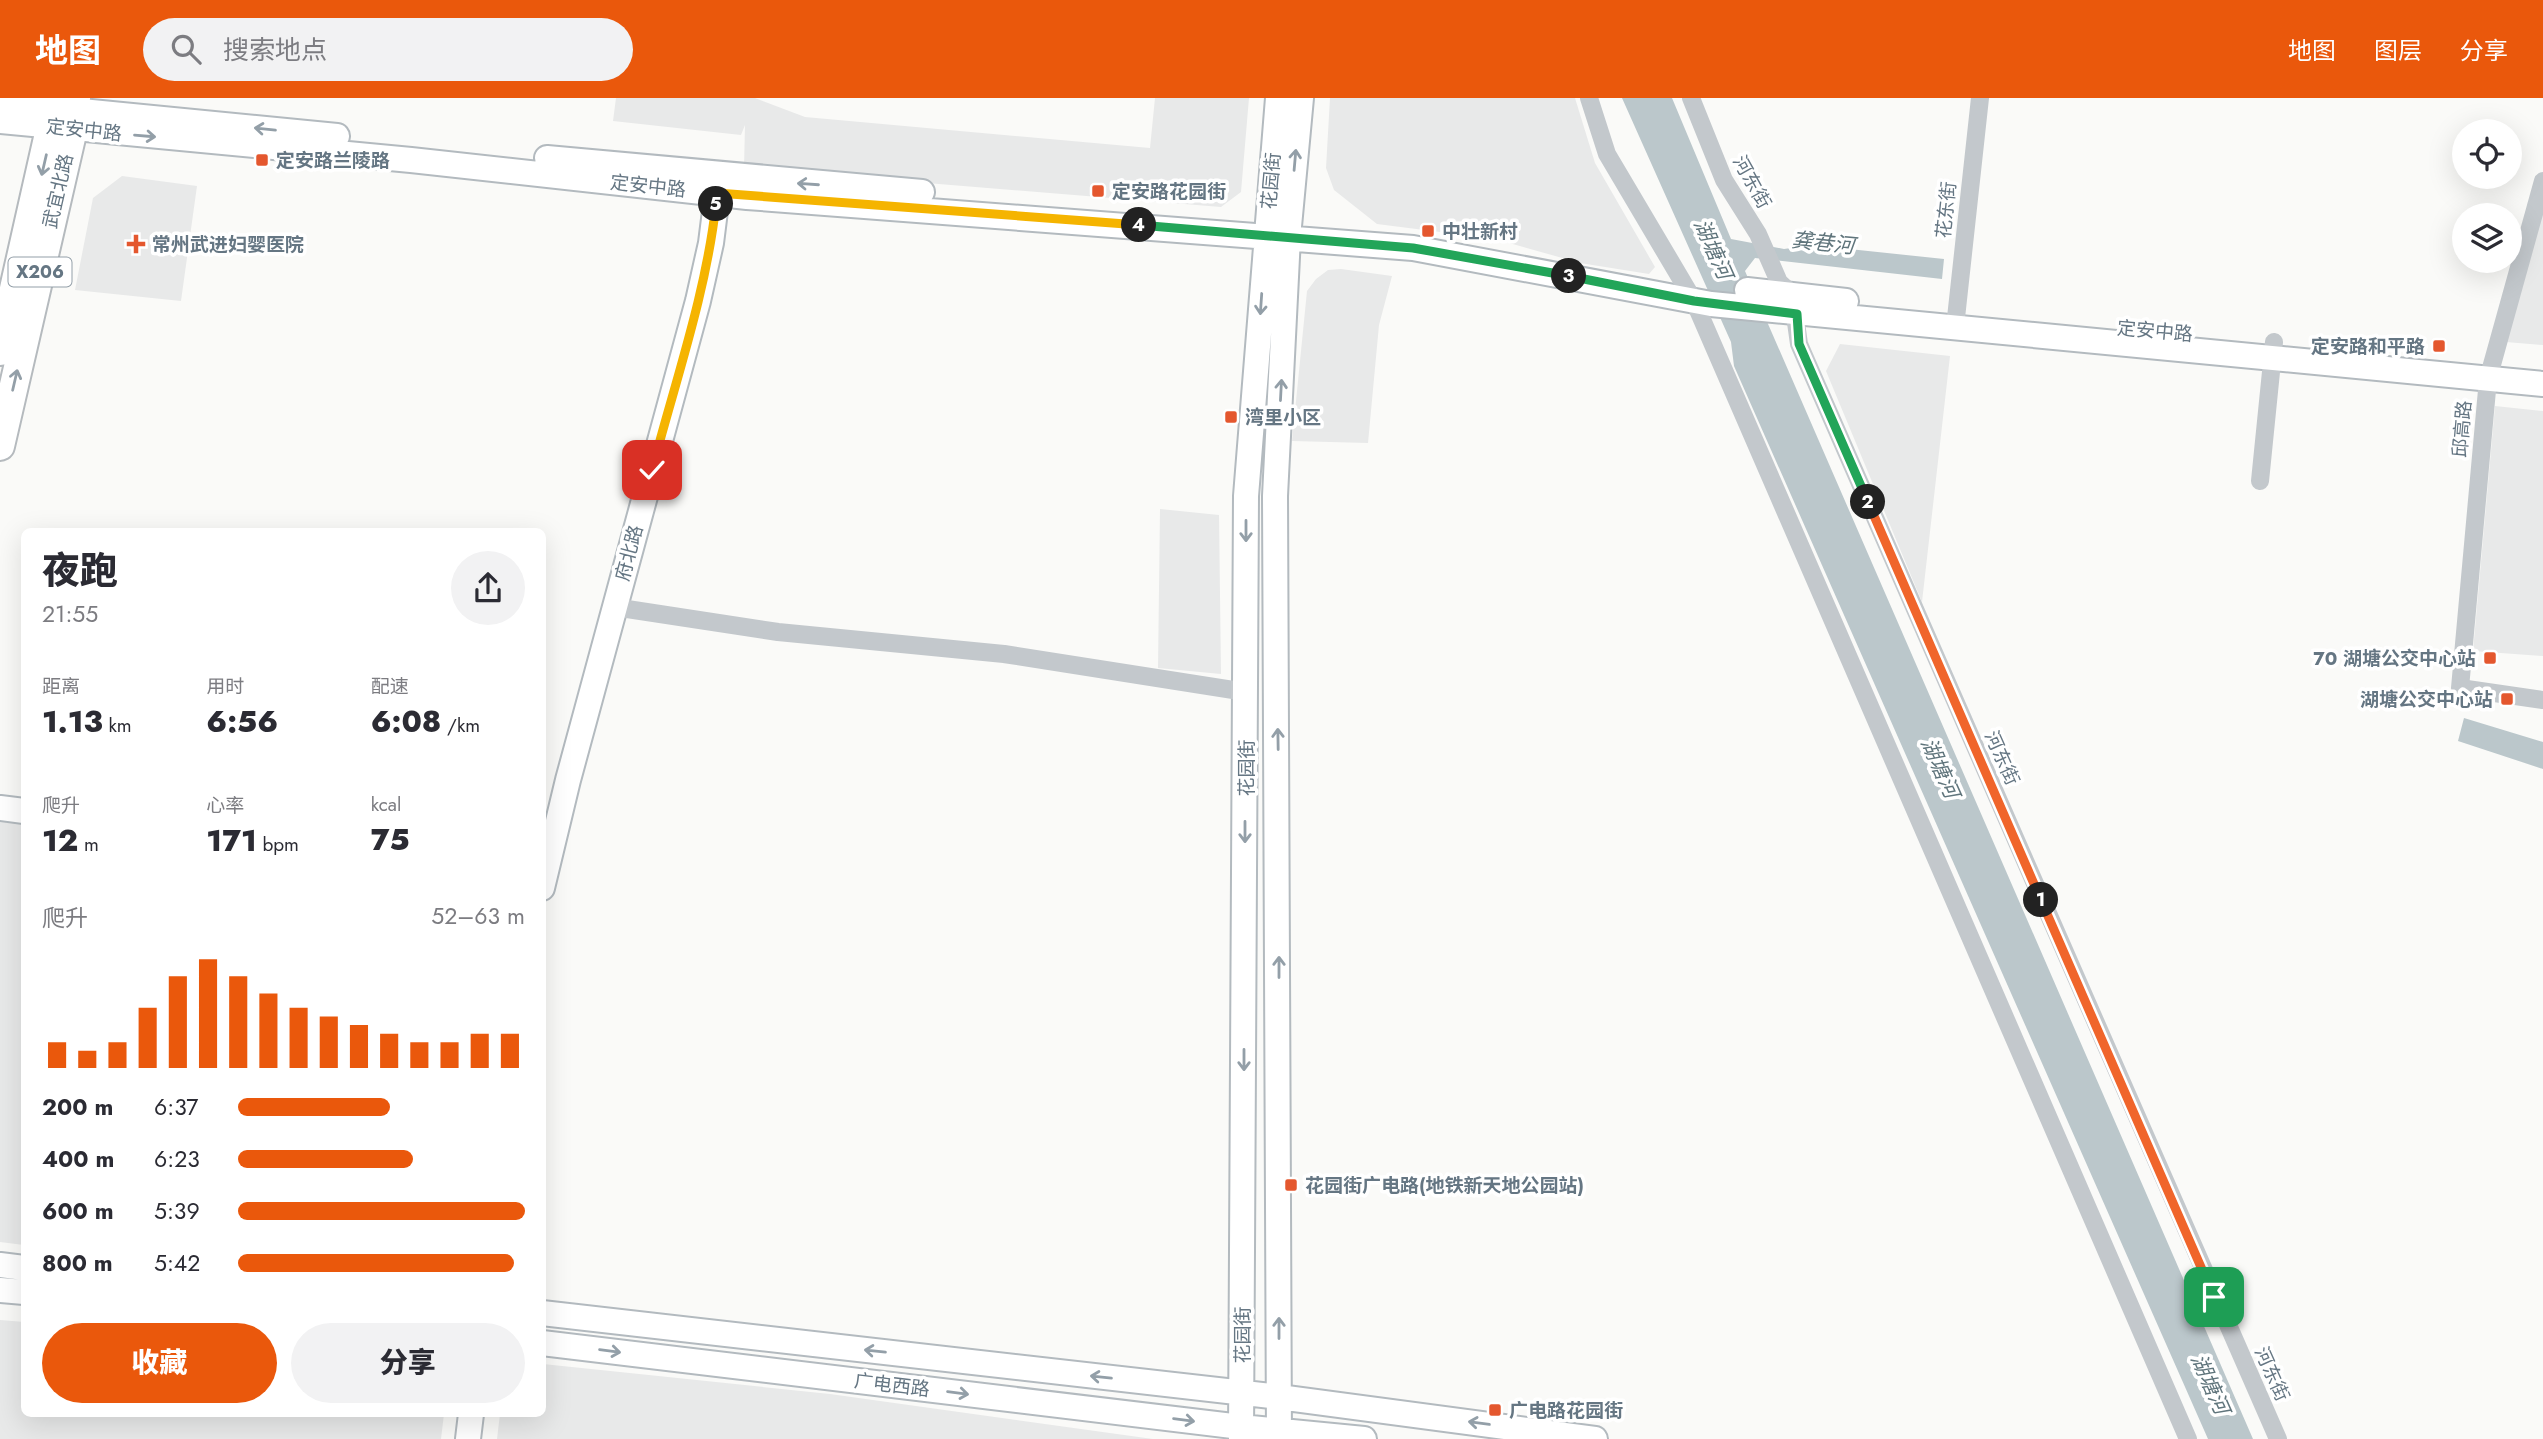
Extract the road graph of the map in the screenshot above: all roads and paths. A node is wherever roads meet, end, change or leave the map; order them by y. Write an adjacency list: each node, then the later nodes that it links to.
1 (1279, 98): 11 (main road, 花园街)
2 (1301, 98): 11 (main road, 花园街, one-way to 2)
3 (1589, 98): 12 (street)
4 (1691, 98): 13 (street, 河东街)
5 (1980, 98): 14 (street, 花东街)
6 (0, 103): 7 (main road, 定安中路)
7 (65, 111): 8 (main road, 定安中路); 10 (main road, 定安中路); 16 (main road, 武宜北路 / X206, one-way to 16); 20 (main road, 武宜北路 / X206, one-way to 7)
8 (0, 121)
9 (2543, 181): 18 (street, 邱高路)
10 (718, 184): 11 (main road, 定安中路); 22 (main road, 府北路)
11 (1278, 229): 12 (main road, 定安中路); 23 (main road, 花园街, one-way to 23); 35 (main road, 花园街, one-way to 11)
12 (1697, 294): 13 (main road, 定安中路); 42 (street)
13 (1781, 298): 14 (main road, 定安中路); 43 (street, 河东街)
14 (1956, 320): 15 (main road, 定安中路)
15 (2273, 350): 18 (main road, 定安中路); 21 (street)
16 (0, 351)
17 (2543, 367): 18 (main road, 定安中路)
18 (2490, 371): 19 (main road, 定安中路); 24 (street, 邱高路)
19 (2543, 384)
20 (0, 446)
21 (2260, 481)
22 (614, 607): 23 (street); 27 (main road, 府北路)
23 (1246, 692): 34 (main road, 花园街, one-way to 34)
24 (2543, 701)
25 (0, 808): 26 (main road)
26 (21, 811)
27 (546, 866)
28 (0, 1265): 29 (main road)
29 (21, 1268)
30 (0, 1290): 31 (main road)
31 (21, 1292)
32 (546, 1314): 34 (main road, 广电西路, one-way to 32)
33 (546, 1344): 37 (main road, 广电西路, one-way to 37)
34 (1242, 1392): 35 (main road, 广电西路); 37 (main road, 花园街)
35 (1279, 1397): 38 (main road, 花园街); 41 (main road, one-way to 35)
36 (471, 1417): 39 (main road)
37 (1241, 1433): 38 (main road, 广电西路)
38 (1279, 1434): 40 (main road, 广电西路)
39 (468, 1439)
40 (1364, 1439)
41 (1595, 1439)
42 (2188, 1439)
43 (2278, 1439)

